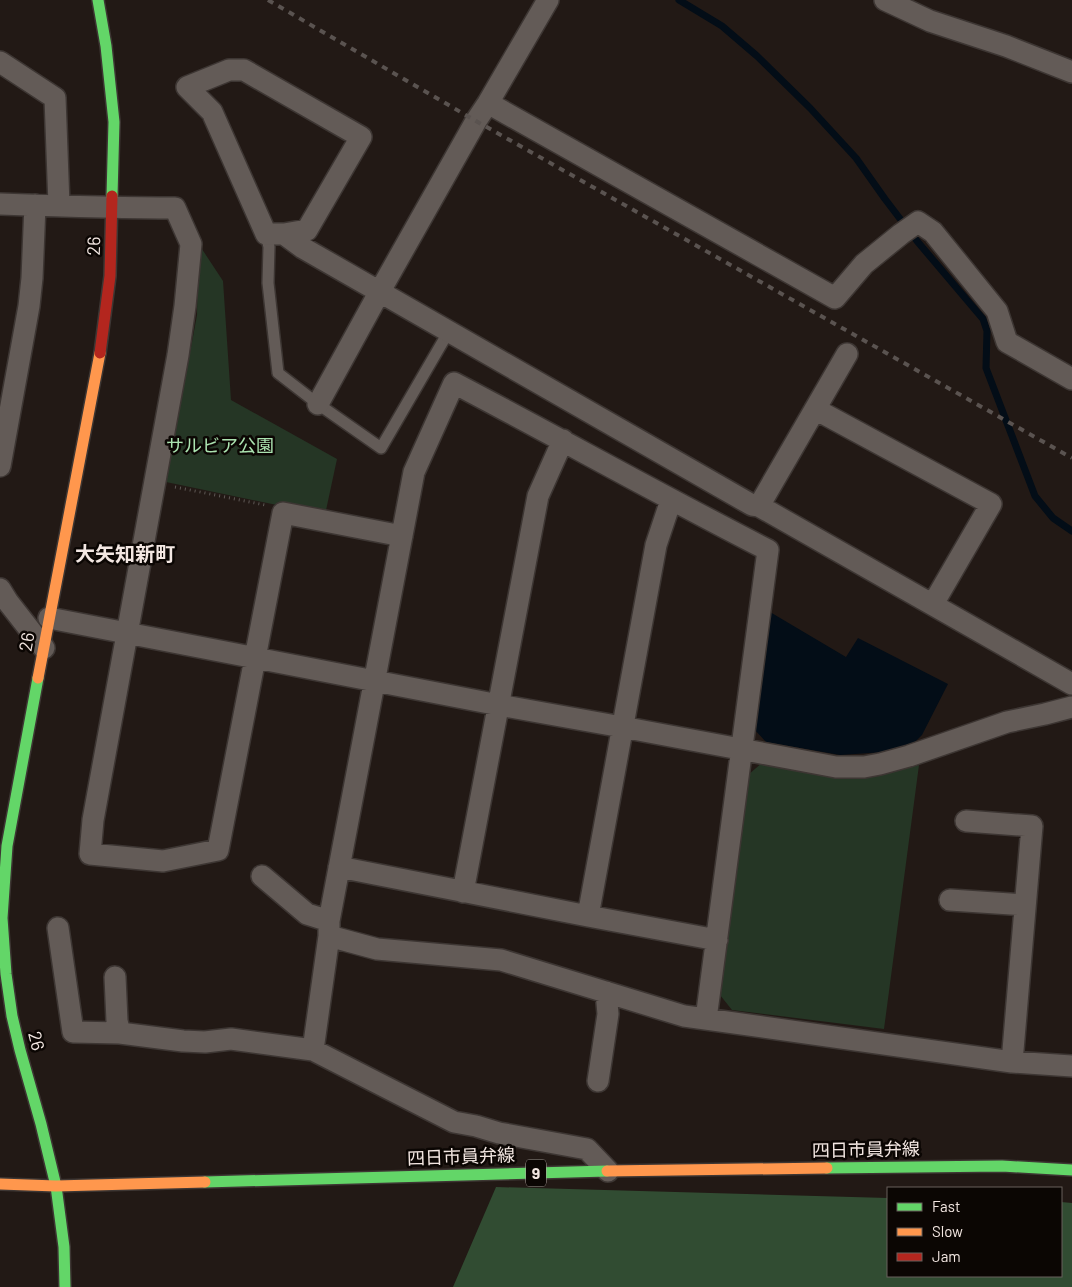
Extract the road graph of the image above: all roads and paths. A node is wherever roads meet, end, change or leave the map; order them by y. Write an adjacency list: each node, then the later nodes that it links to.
1 (98, 0): 10 (street, 26)
2 (548, 0): 6 (street)
3 (886, 0): 5 (street)
4 (0, 62): 9 (street)
5 (1072, 72)
6 (488, 103): 12 (street); 15 (street)
7 (0, 204): 8 (street)
8 (35, 205): 9 (street); 19 (street)
9 (59, 205): 10 (street)
10 (112, 208): 20 (street); 27 (street, 26)
11 (275, 234): 11 (street); 12 (street); 16 (lane)
12 (380, 291): 13 (street); 16 (street)
13 (449, 331): 16 (lane); 22 (street)
14 (847, 354): 17 (street)
15 (1072, 379)
16 (318, 404)
17 (815, 409): 22 (street); 26 (street)
18 (562, 440): 21 (street); 24 (street); 33 (street)
19 (0, 466)
20 (155, 483): 23 (path); 28 (street)
21 (671, 500): 35 (street); 36 (street)
22 (759, 506): 26 (street)
23 (284, 512): 24 (street); 30 (street)
24 (402, 536): 31 (street)
25 (0, 590): 29 (street)
26 (933, 604): 32 (street)
27 (49, 618): 28 (street); 29 (street, 26)
28 (127, 633): 30 (street); 30 (street)
29 (44, 648): 58 (street, 26)
30 (256, 659): 31 (street)
31 (374, 682): 33 (street); 38 (street)
32 (1072, 684)
33 (498, 705): 35 (street); 40 (street)
34 (1072, 706): 36 (street)
35 (622, 727): 36 (street); 43 (street)
36 (741, 749): 46 (street)
37 (966, 821): 42 (street)
38 (339, 867): 40 (street); 45 (street)
39 (262, 876): 45 (street)
40 (463, 892): 43 (street)
41 (950, 900): 42 (street)
42 (1025, 904): 52 (street)
43 (588, 916): 46 (street)
44 (58, 928): 50 (street)
45 (329, 928): 48 (street); 51 (street)
46 (717, 940): 49 (street)
47 (115, 977): 50 (street)
48 (606, 992): 49 (street); 54 (street)
49 (706, 1019): 52 (street)
50 (120, 1033): 51 (street)
51 (314, 1050): 56 (street)
52 (1012, 1062): 53 (street)
53 (1072, 1066)
54 (598, 1081)
55 (1072, 1170): 56 (street, 四日市員弁線 / 9)
56 (608, 1171): 58 (street, 四日市員弁線 / 9)
57 (0, 1184): 58 (street, 四日市員弁線 / 9)
58 (56, 1186): 59 (street, 26)
59 (65, 1287)

